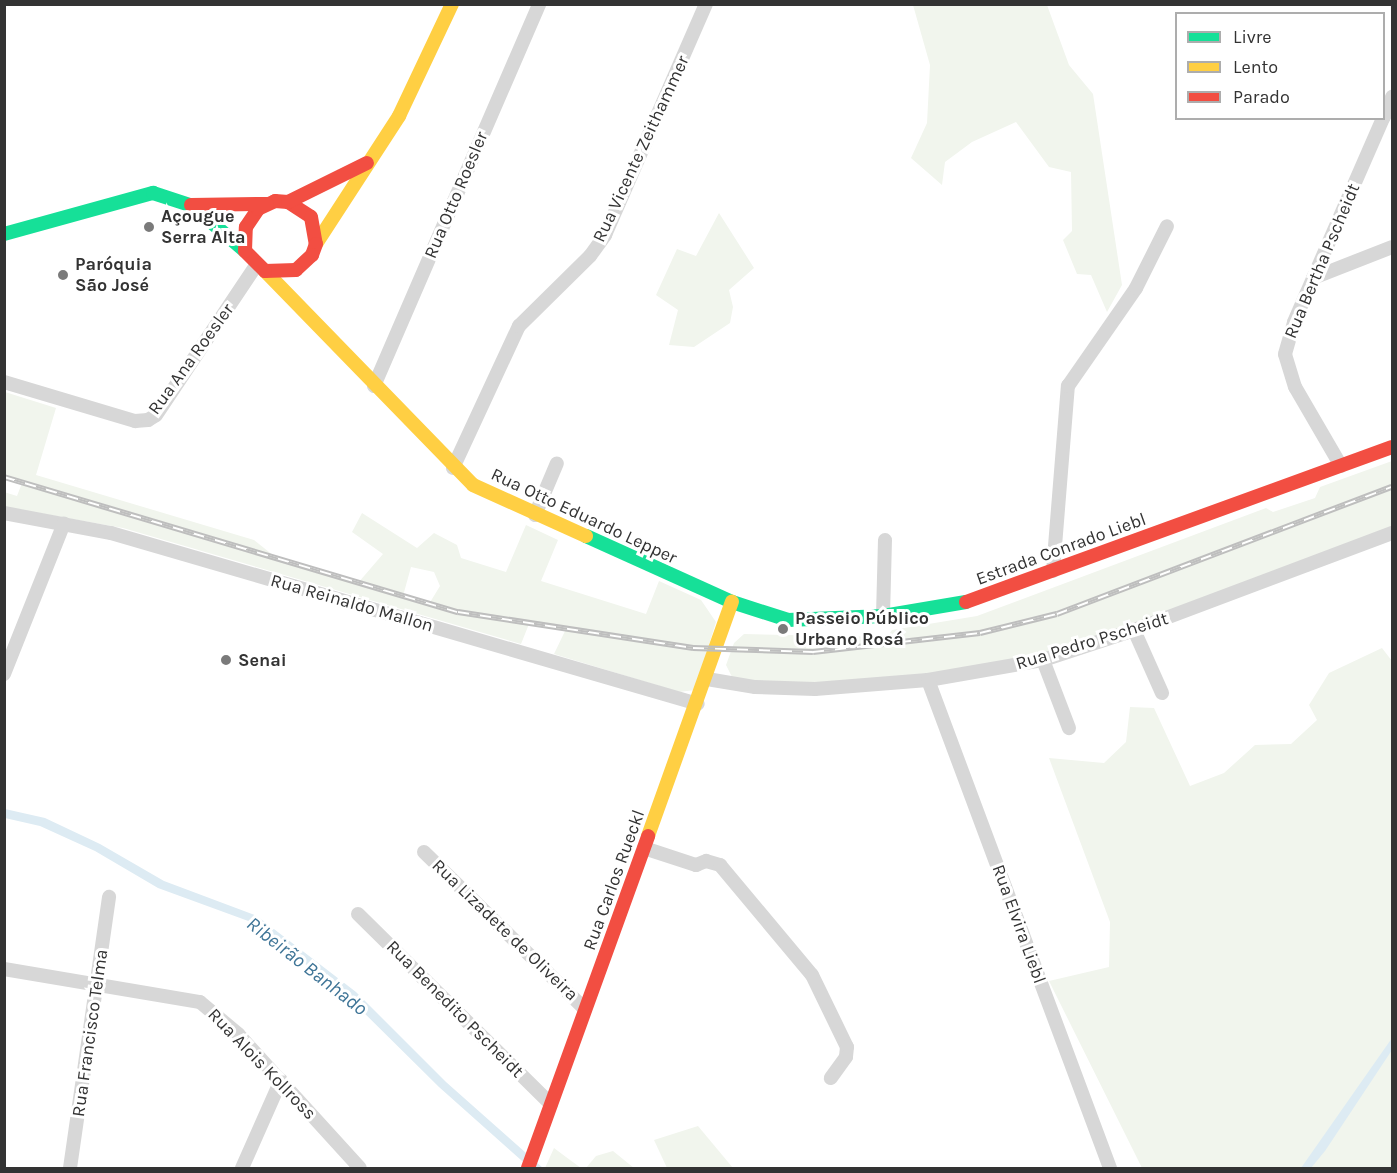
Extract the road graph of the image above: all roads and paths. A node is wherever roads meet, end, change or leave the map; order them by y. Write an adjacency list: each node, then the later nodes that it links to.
1 (452, 4): 7 (main road)
2 (539, 4): 21 (street, Rua Otto Roesler)
3 (706, 4): 25 (street, Rua Vicente Zeithammer)
4 (1392, 97): 5 (street, Rua Bertha Pscheidt)
5 (1385, 113)
6 (1382, 120): 18 (street, Rua Bertha Pscheidt)
7 (367, 163): 8 (main road); 13 (main road)
8 (288, 202): 9 (main road); 13 (main road)
9 (267, 204): 10 (main road); 15 (main road)
10 (191, 205): 12 (main road); 15 (main road)
11 (1167, 226): 31 (street)
12 (4, 234)
13 (316, 244): 16 (main road)
14 (1392, 248): 18 (street)
15 (245, 251): 17 (main road)
16 (305, 264): 17 (main road); 19 (main road, Rua Otto Eduardo Lepper)
17 (262, 268): 19 (main road, Rua Otto Eduardo Lepper); 20 (street, Rua Ana Roesler)
18 (1313, 278): 24 (street, Rua Bertha Pscheidt)
19 (306, 316): 21 (main road, Rua Otto Eduardo Lepper)
20 (4, 381)
21 (374, 386): 25 (main road, Rua Otto Eduardo Lepper)
22 (1392, 447): 24 (main road, Estrada Conrado Liebl)
23 (557, 463): 27 (street)
24 (1341, 466): 31 (main road, Estrada Conrado Liebl)
25 (453, 468): 27 (main road, Rua Otto Eduardo Lepper)
26 (4, 513): 28 (street, Rua Reinaldo Mallon)
27 (536, 515): 32 (main road, Rua Otto Eduardo Lepper)
28 (64, 523): 36 (street); 40 (street, Rua Reinaldo Mallon)
29 (1392, 533): 34 (street, Rua Pedro Pscheidt)
30 (885, 540): 33 (street)
31 (1053, 571): 33 (main road, Estrada Conrado Liebl)
32 (732, 602): 33 (main road, Estrada Conrado Liebl); 37 (main road, Rua Carlos Rueckl)
33 (884, 616)
34 (1134, 630): 35 (street, Rua Pedro Pscheidt); 39 (street)
35 (1043, 660): 38 (street, Rua Pedro Pscheidt); 41 (street)
36 (4, 674)
37 (707, 679): 38 (street, Rua Pedro Pscheidt); 40 (main road, Rua Carlos Rueckl)
38 (928, 680): 56 (street, Rua Elvira Liebl)
39 (1162, 693)
40 (698, 704): 42 (main road, Rua Carlos Rueckl)
41 (1069, 728)
42 (644, 848): 48 (main road, Rua Carlos Rueckl); 49 (street)
43 (424, 852): 48 (street, Rua Lizadete de Oliveira)
44 (109, 897): 47 (street, Rua Francisco Telma)
45 (358, 914): 51 (street, Rua Benedito Pscheidt)
46 (4, 969): 47 (street, Rua Alois Kollross)
47 (97, 982): 50 (street, Rua Alois Kollross); 52 (street, Rua Francisco Telma)
48 (585, 1009): 51 (main road, Rua Carlos Rueckl)
49 (831, 1078)
50 (281, 1080): 53 (street); 54 (street, Rua Alois Kollross)
51 (551, 1104): 55 (main road, Rua Carlos Rueckl)
52 (70, 1168)
53 (242, 1168)
54 (360, 1168)
55 (528, 1168)
56 (1110, 1168)

